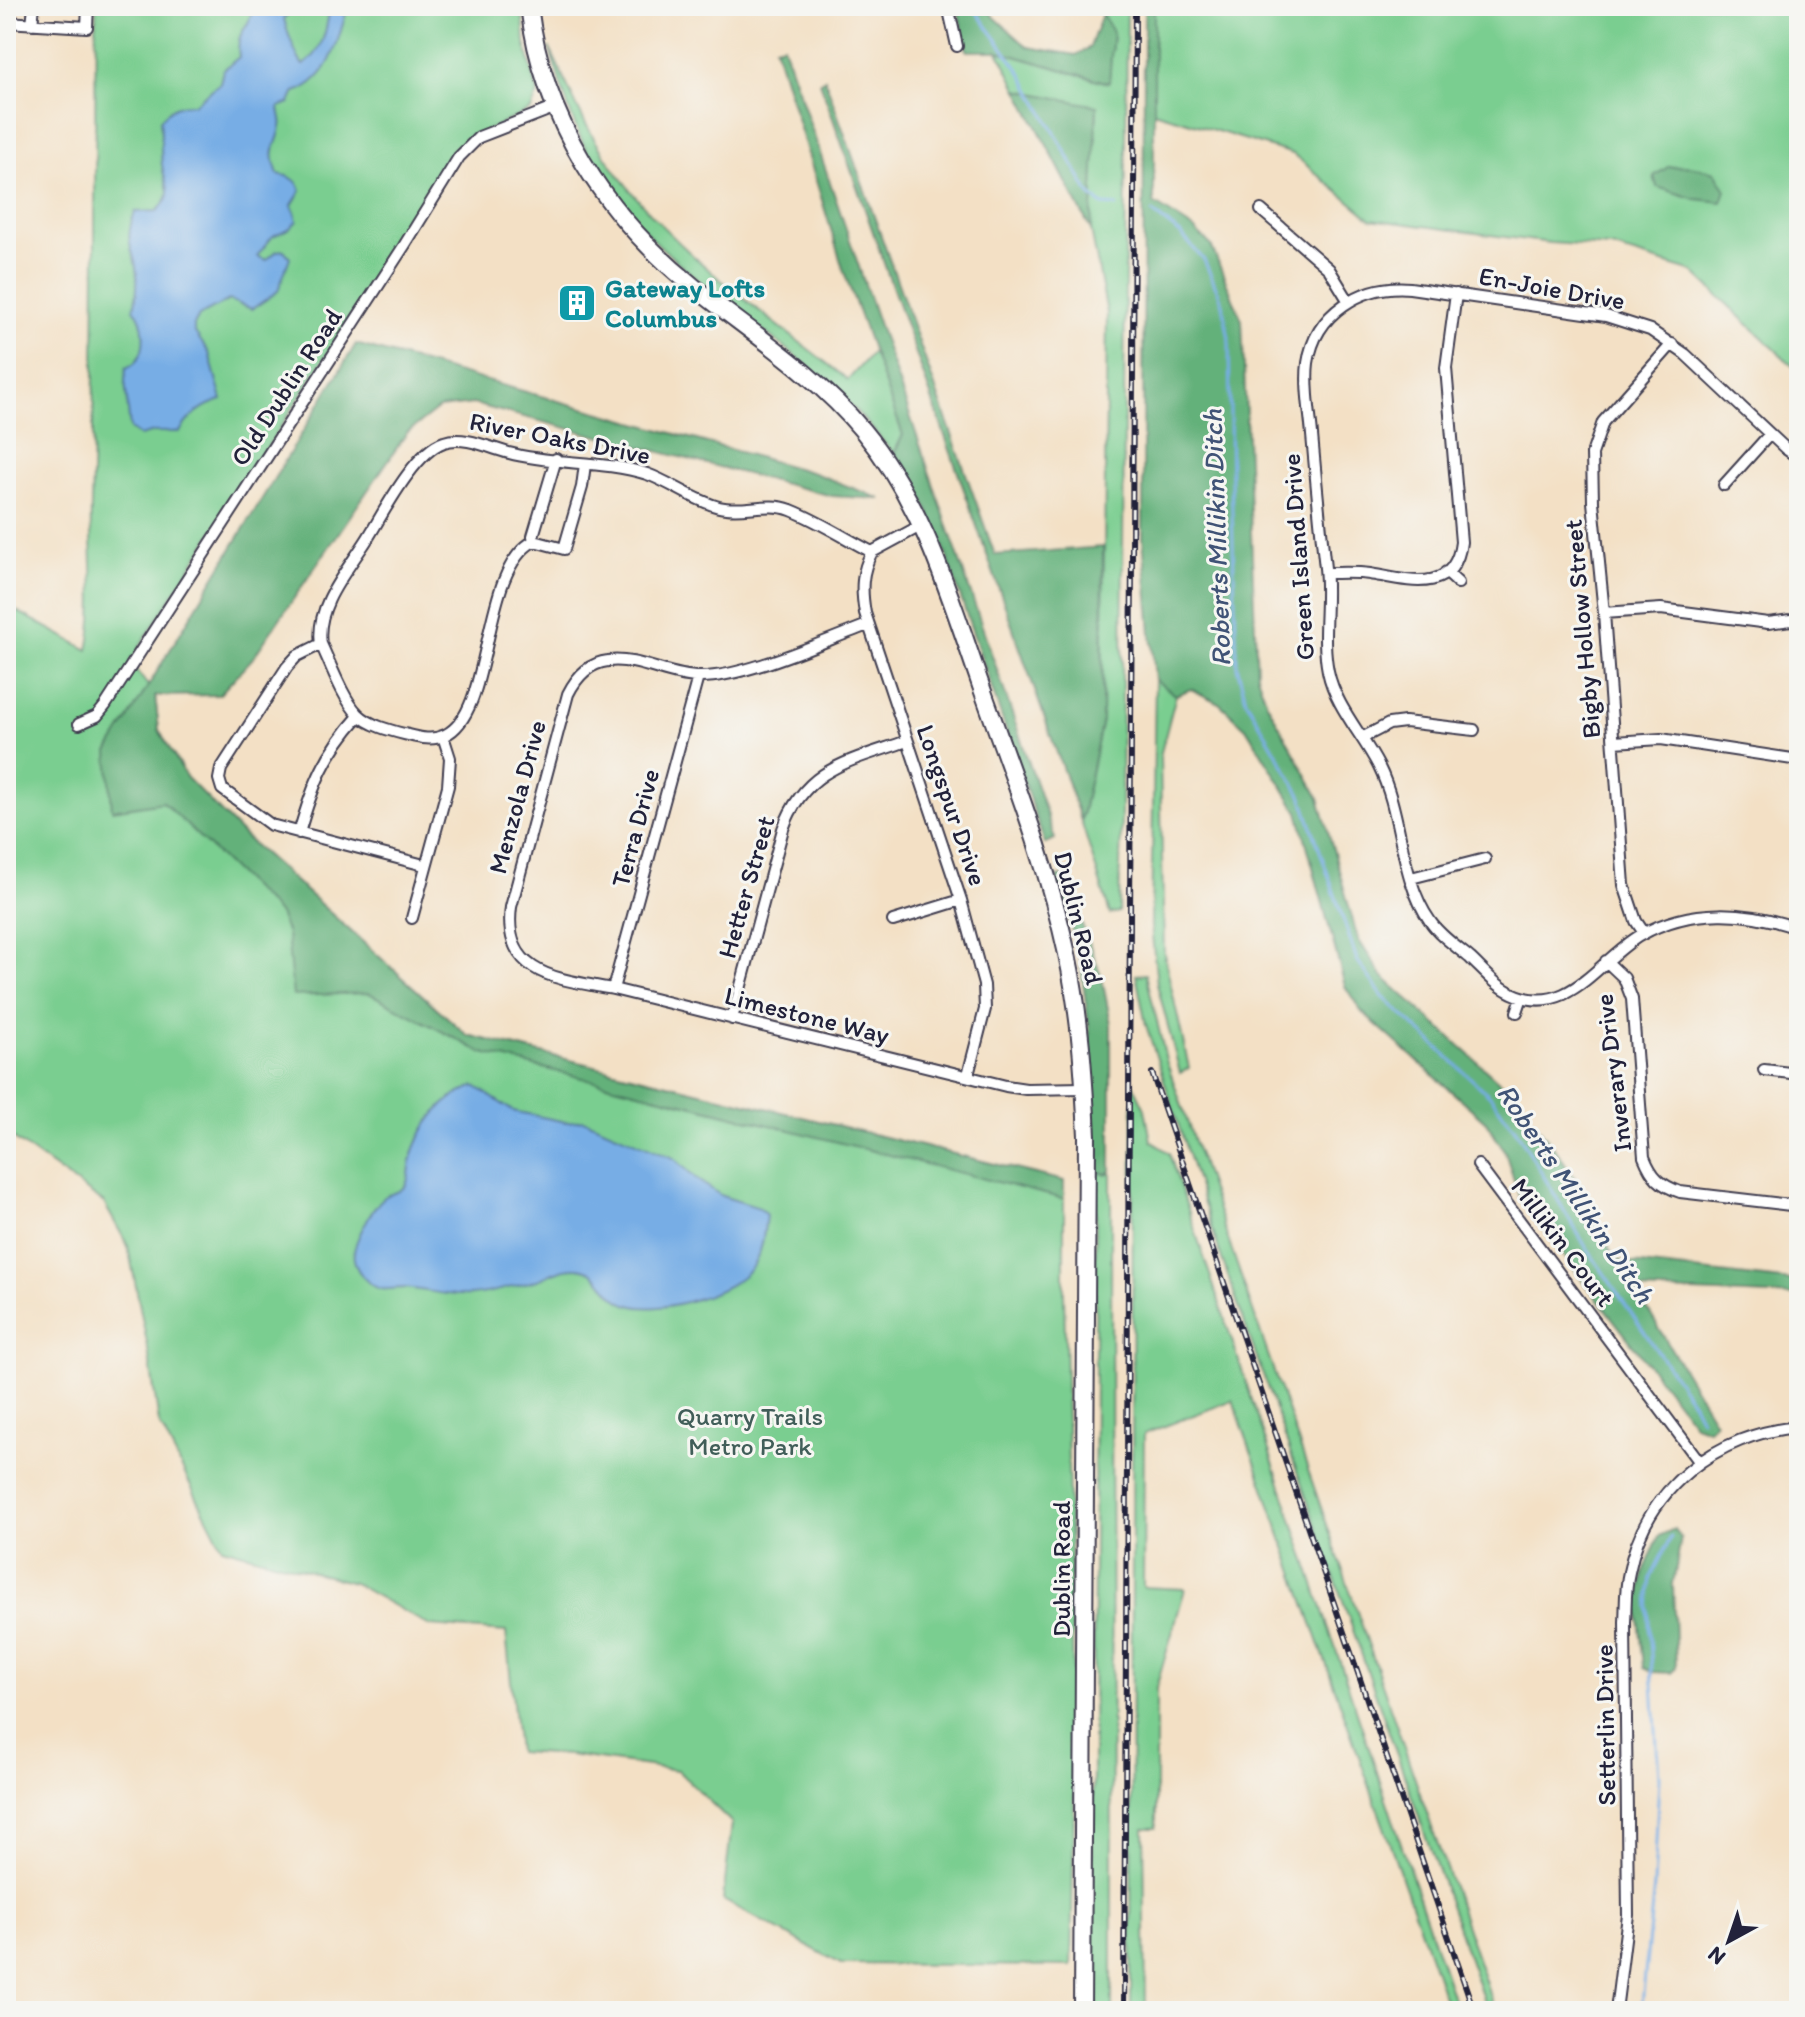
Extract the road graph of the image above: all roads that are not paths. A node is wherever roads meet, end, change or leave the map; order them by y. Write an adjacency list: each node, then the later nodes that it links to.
1 (34, 6): 6 (street)
2 (88, 6): 6 (street)
3 (529, 6): 8 (main road, Dublin Road)
4 (948, 6): 7 (street)
5 (6, 22): 6 (street)
6 (32, 24)
7 (957, 46)
8 (556, 107): 18 (main road, Dublin Road); 30 (street, Old Dublin Road)
9 (1261, 210): 11 (street)
10 (1456, 294): 11 (street, En-Joie Drive); 12 (street, En-Joie Drive); 21 (street)
11 (1348, 300): 22 (street, Green Island Drive)
12 (1672, 344): 13 (street, En-Joie Drive); 24 (street, Bigby Hollow Street)
13 (1770, 434): 14 (street, En-Joie Drive); 17 (street)
14 (1799, 458)
15 (556, 459): 16 (street, River Oaks Drive); 19 (street); 27 (street, River Oaks Drive)
16 (585, 464): 19 (street); 20 (street, River Oaks Drive)
17 (1724, 485)
18 (922, 525): 20 (street); 55 (main road, Dublin Road)
19 (534, 541): 32 (street)
20 (872, 552): 26 (street, Longspur Drive)
21 (1446, 572): 22 (street); 23 (street)
22 (1326, 573): 33 (street, Green Island Drive)
23 (1458, 583)
24 (1604, 613): 25 (street); 35 (street, Bigby Hollow Street)
25 (1799, 619)
26 (868, 625): 28 (street); 34 (street, Longspur Drive)
27 (321, 644): 29 (street); 37 (street)
28 (698, 677): 46 (street, Menzola Drive); 48 (street, Terra Drive)
29 (359, 716): 32 (street); 37 (street)
30 (79, 724)
31 (1474, 730): 33 (street)
32 (443, 736): 39 (street)
33 (1362, 738): 40 (street, Green Island Drive)
34 (907, 741): 41 (street, Longspur Drive); 51 (street, Hetter Street)
35 (1614, 742): 36 (street); 45 (street, Bigby Hollow Street)
36 (1799, 760)
37 (299, 833): 39 (street)
38 (1485, 859): 40 (street)
39 (424, 865): 42 (street)
40 (1411, 878): 49 (street, Green Island Drive)
41 (961, 900): 43 (street); 54 (street, Longspur Drive)
42 (412, 918)
43 (893, 921)
44 (1799, 929): 45 (street)
45 (1644, 933): 47 (street)
46 (524, 961): 48 (street, Limestone Way)
47 (1606, 961): 49 (street); 57 (street, Inverary Drive)
48 (613, 989): 51 (street, Limestone Way)
49 (1522, 997): 50 (street)
50 (1517, 1012)
51 (732, 1019): 54 (street, Limestone Way)
52 (1764, 1070): 53 (street)
53 (1799, 1074)
54 (968, 1075): 55 (street, Limestone Way)
55 (1084, 1088): 60 (main road, Dublin Road)
56 (1478, 1165): 59 (street, Millikin Court)
57 (1799, 1206)
58 (1799, 1427): 59 (street, Setterlin Drive)
59 (1699, 1461): 61 (street, Setterlin Drive)
60 (1082, 2011)
61 (1616, 2011)

